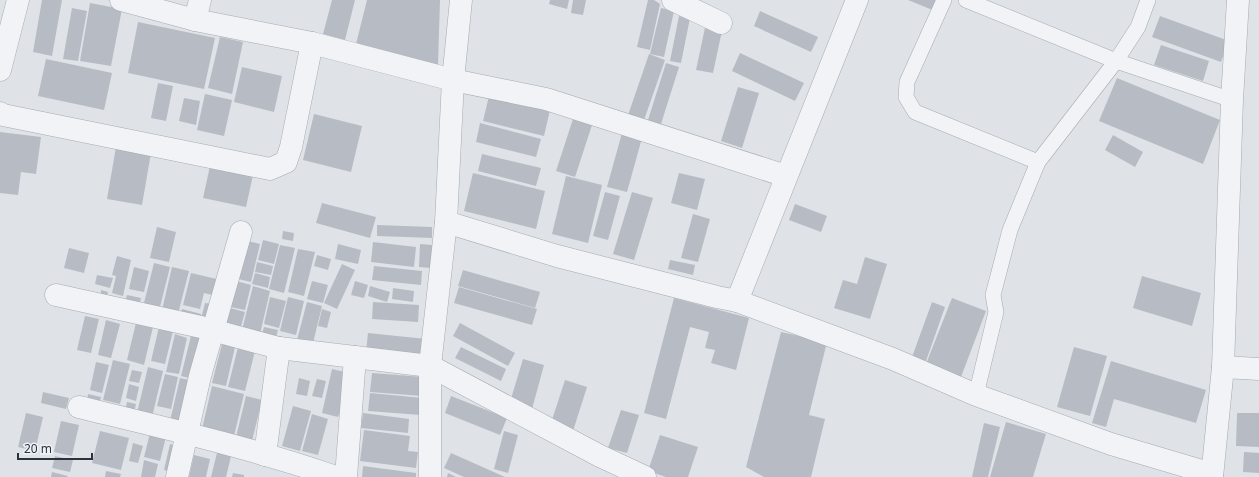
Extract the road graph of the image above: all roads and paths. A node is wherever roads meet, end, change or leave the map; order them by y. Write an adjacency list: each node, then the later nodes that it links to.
1 (18, 0): 14 (street)
2 (121, 0): 10 (street)
3 (461, 0): 15 (street)
4 (857, 0): 19 (street)
5 (944, 0): 18 (lane)
6 (966, 0): 13 (lane)
7 (1148, 0): 13 (lane)
8 (1238, 0): 16 (street)
9 (680, 2): 11 (street)
10 (197, 10): 12 (street)
11 (721, 23)
12 (312, 43): 15 (street); 17 (street)
13 (1116, 62): 16 (lane); 18 (lane)
14 (0, 70)
15 (453, 80): 19 (street); 20 (street)
16 (1232, 100): 28 (street)
17 (0, 113)
18 (1038, 162): 30 (lane)
19 (786, 176): 23 (street)
20 (446, 222): 23 (street); 27 (street)
21 (240, 232): 24 (street)
22 (56, 295): 24 (street)
23 (736, 301): 30 (street)
24 (213, 330): 25 (street); 32 (street)
25 (279, 348): 26 (street); 33 (street)
26 (355, 357): 27 (street); 37 (street)
27 (430, 366): 38 (street); 39 (street)
28 (1224, 367): 29 (street); 34 (street)
29 (1259, 369)
30 (976, 395): 34 (street)
31 (78, 407): 32 (street)
32 (186, 433): 33 (street); 35 (street)
33 (265, 455): 36 (street)
34 (1212, 476)
35 (177, 477)
36 (336, 477)
37 (346, 477)
38 (430, 477)
39 (645, 477)

